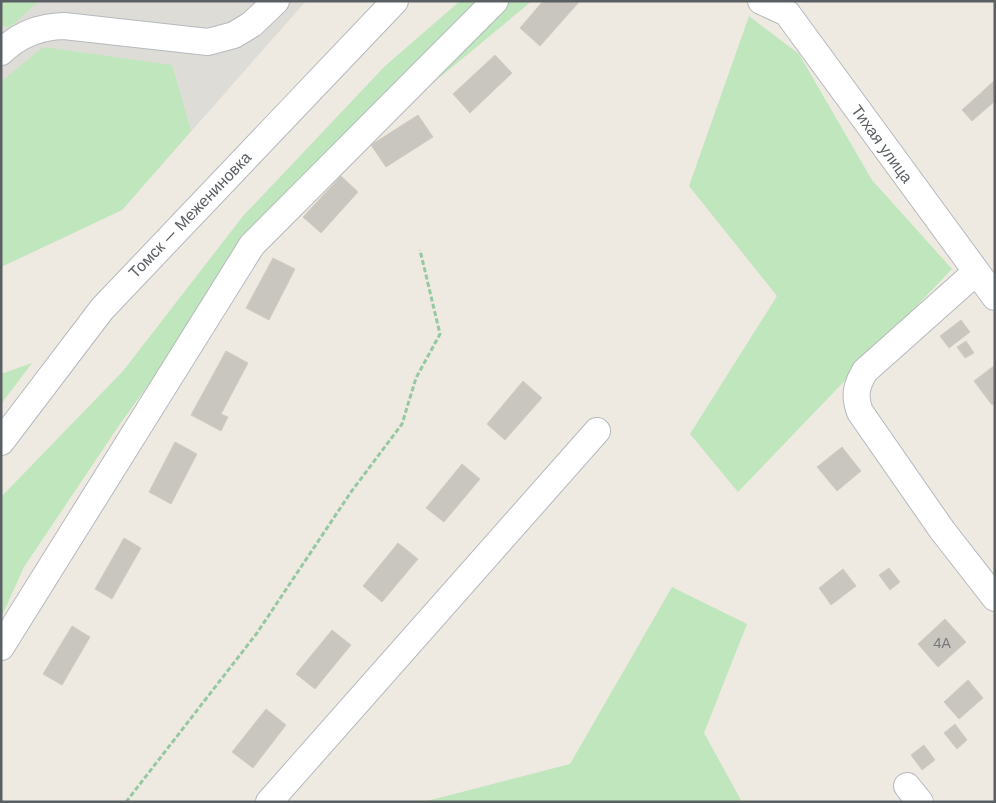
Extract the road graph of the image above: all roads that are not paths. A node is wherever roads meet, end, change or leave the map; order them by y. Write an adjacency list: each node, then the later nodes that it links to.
1 (276, 1): 6 (street)
2 (395, 1): 10 (street, Томск — Межениновка)
3 (495, 1): 12 (street)
4 (761, 1): 5 (street, Тихая улица)
5 (786, 7): 7 (street, Тихая улица)
6 (1, 52)
7 (976, 272): 8 (street, Тихая улица); 11 (street)
8 (995, 297)
9 (597, 431): 13 (street)
10 (1, 442)
11 (995, 598)
12 (1, 647)
13 (269, 802)

